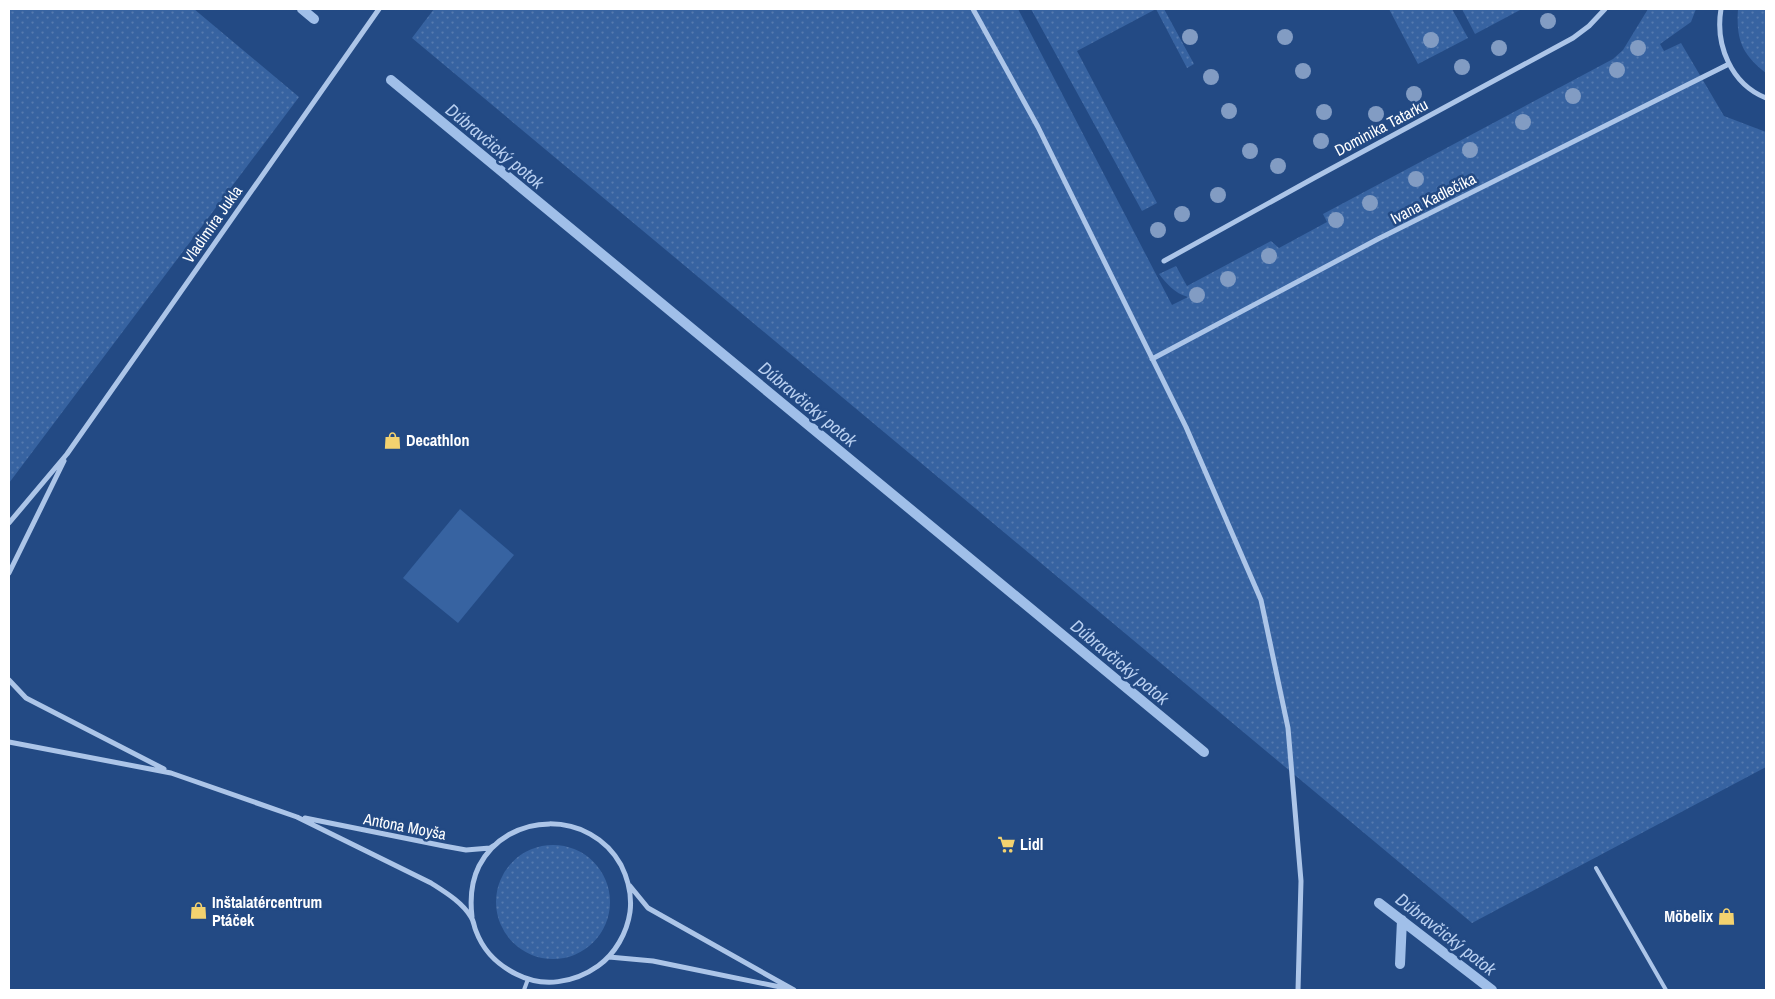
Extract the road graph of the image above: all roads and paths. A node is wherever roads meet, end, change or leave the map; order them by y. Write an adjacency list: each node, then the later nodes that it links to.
1 (379, 9): 9 (street, Vladimíra Jukla)
2 (974, 9): 8 (street)
3 (1606, 9): 7 (street, Dominika Tatarku)
4 (1721, 9): 5 (street)
5 (1729, 64): 6 (street); 8 (street, Ivana Kadlečíka)
6 (1766, 98)
7 (1164, 260)
8 (1152, 359): 24 (street)
9 (67, 454): 10 (street, Vladimíra Jukla); 11 (street, Vladimíra Jukla)
10 (9, 523)
11 (9, 573)
12 (9, 680): 14 (street, Antona Moyša)
13 (9, 742): 14 (street, Antona Moyša)
14 (171, 773): 15 (street, Antona Moyša)
15 (297, 816): 16 (street, Antona Moyša); 19 (street, Antona Moyša)
16 (505, 836): 18 (street); 19 (street)
17 (1596, 868): 25 (lane)
18 (628, 884): 20 (street); 23 (street)
19 (472, 917): 21 (street)
20 (609, 957): 21 (street); 23 (street)
21 (528, 979): 22 (lane)
22 (524, 990)
23 (794, 990)
24 (1298, 990)
25 (1666, 990)

